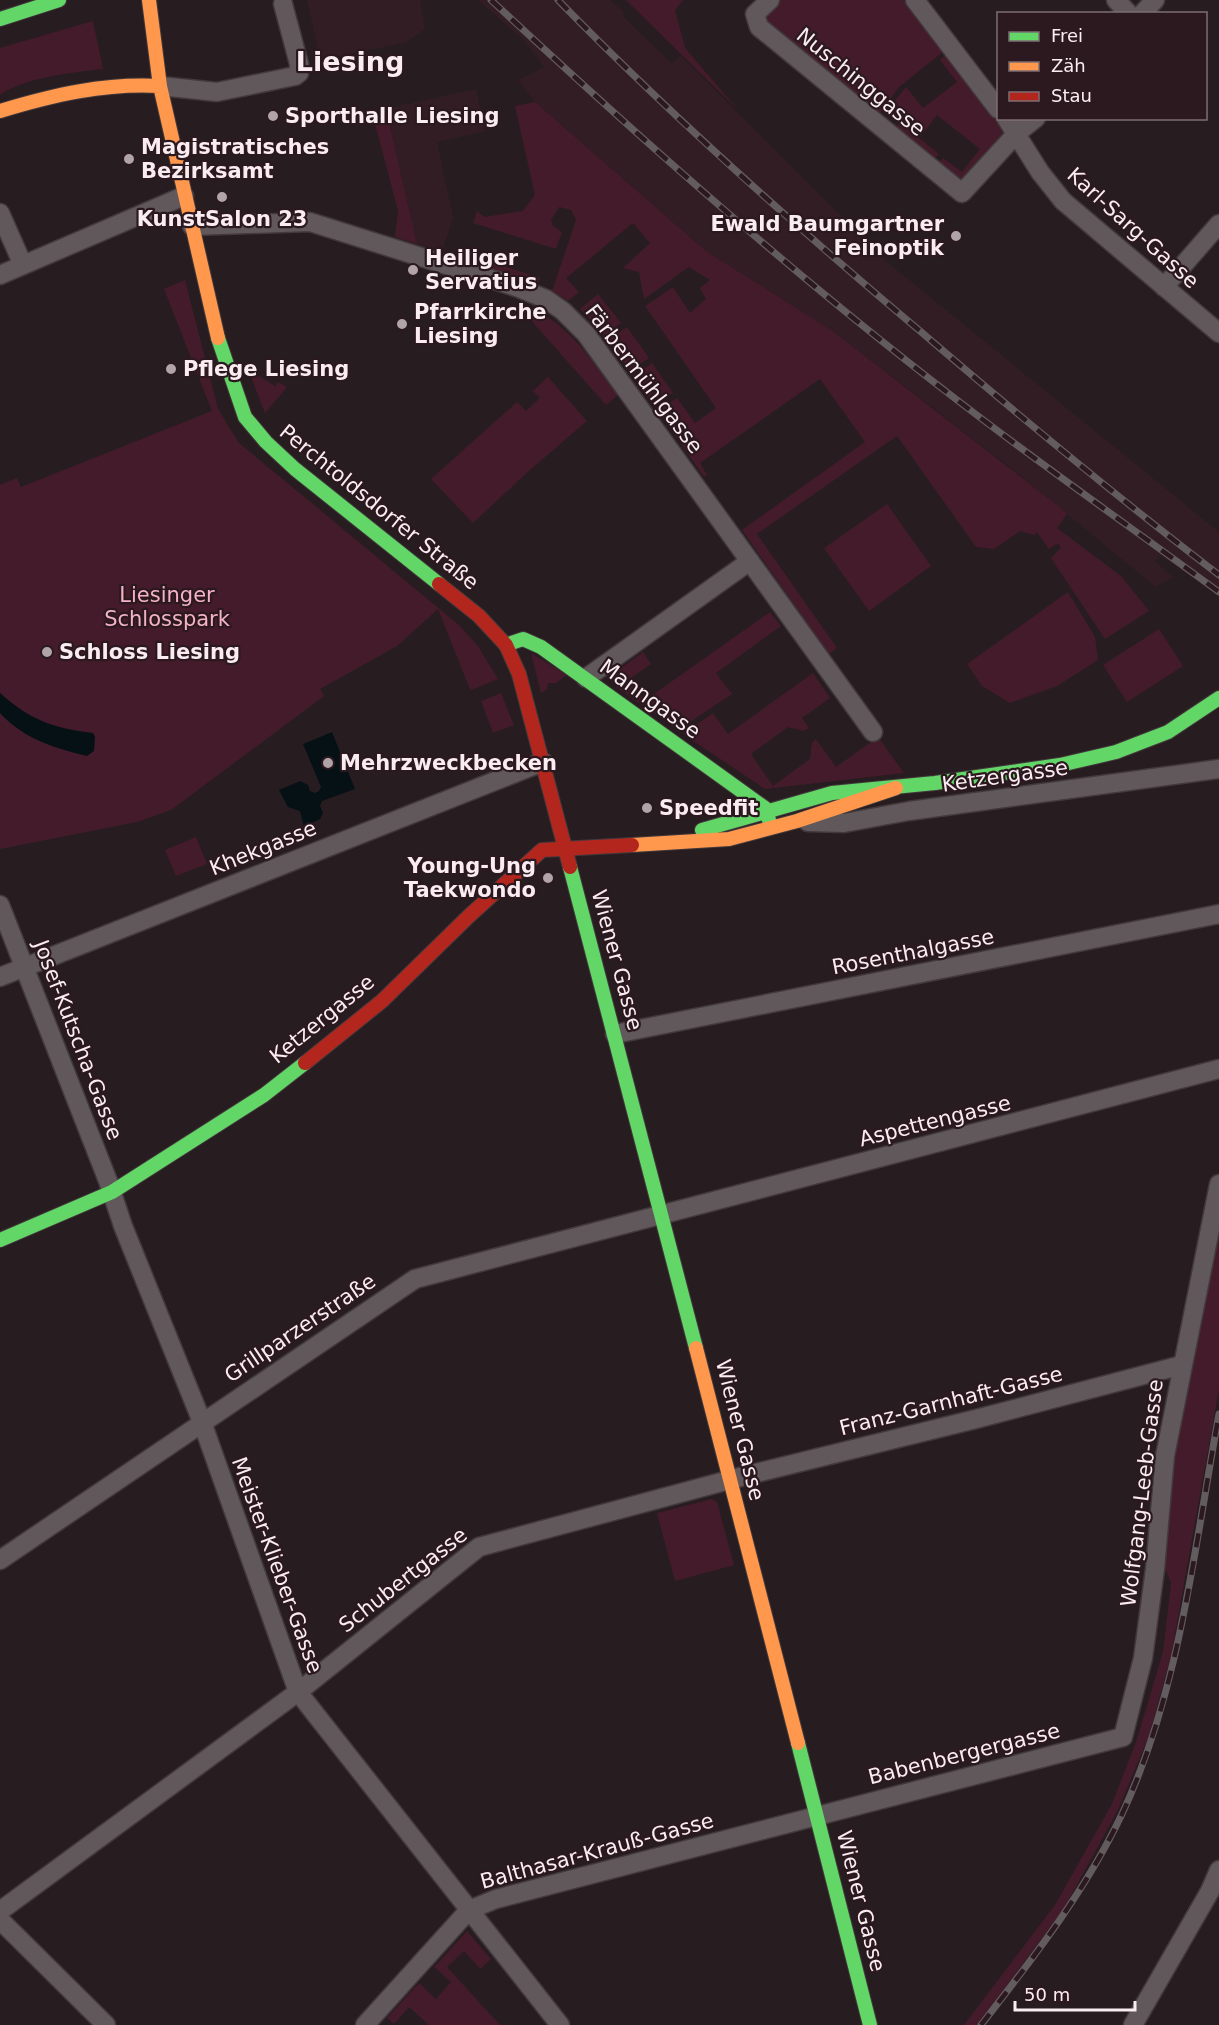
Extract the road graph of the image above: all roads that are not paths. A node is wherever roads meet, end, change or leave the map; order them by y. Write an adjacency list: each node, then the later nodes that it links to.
1 (58, 0): 8 (main road)
2 (149, 0): 12 (main road, Perchtoldsdorfer Straße)
3 (770, 0): 16 (street, Nuschinggasse)
4 (915, 0): 13 (street)
5 (1116, 0): 9 (street)
6 (1155, 0): 10 (street)
7 (283, 4): 12 (street)
8 (20, 7): 11 (main road)
9 (1127, 12)
10 (1144, 12)
11 (0, 19)
12 (160, 86): 14 (main road); 17 (main road, Perchtoldsdorfer Straße)
13 (997, 106)
14 (0, 111)
15 (1030, 120): 16 (street)
16 (1011, 126): 23 (street, Karl-Sarg-Gasse)
17 (184, 196): 20 (main road, Perchtoldsdorfer Straße); 21 (street)
18 (0, 213): 21 (street)
19 (1219, 224): 23 (street)
20 (192, 226): 25 (street, Färbermühlgasse); 26 (main road, Perchtoldsdorfer Straße)
21 (23, 265): 22 (street)
22 (0, 275)
23 (1164, 287): 24 (street, Karl-Sarg-Gasse)
24 (1219, 333)
25 (750, 561): 27 (street); 29 (street, Färbermühlgasse)
26 (506, 645): 27 (main road, Manngasse); 30 (main road, Perchtoldsdorfer Straße)
27 (586, 678): 33 (main road, Manngasse)
28 (1219, 698): 32 (main road, Ketzergasse)
29 (873, 732)
30 (543, 762): 37 (main road, Perchtoldsdorfer Straße); 40 (street, Khekgasse)
31 (1219, 769): 34 (street, Ketzergasse)
32 (896, 788): 33 (main road, Ketzergasse); 34 (main road, Ketzergasse)
33 (765, 808): 35 (main road); 36 (main road, Ketzergasse)
34 (797, 821): 35 (main road, Ketzergasse)
35 (771, 829): 36 (main road, Ketzergasse)
36 (658, 842): 37 (main road, Ketzergasse)
37 (564, 847): 42 (main road, Wiener Gasse); 45 (main road, Ketzergasse)
38 (0, 905): 40 (street, Josef-Kutscha-Gasse)
39 (1219, 914): 42 (street, Rosenthalgasse)
40 (25, 966): 41 (street, Khekgasse); 45 (street, Josef-Kutscha-Gasse)
41 (0, 977)
42 (615, 1034): 46 (main road, Wiener Gasse)
43 (1219, 1069): 46 (street, Aspettengasse)
44 (1219, 1184): 48 (street, Wolfgang-Leeb-Gasse)
45 (112, 1192): 47 (main road, Ketzergasse); 49 (street, Meister-Klieber-Gasse)
46 (662, 1215): 49 (street, Grillparzerstraße); 50 (main road, Wiener Gasse)
47 (0, 1240)
48 (1182, 1365): 50 (street, Franz-Garnhaft-Gasse); 53 (street, Wolfgang-Leeb-Gasse)
49 (202, 1422): 51 (street, Grillparzerstraße); 52 (street, Meister-Klieber-Gasse)
50 (731, 1480): 52 (street, Schubertgasse); 54 (main road, Wiener Gasse)
51 (0, 1560)
52 (298, 1692): 56 (street, Meister-Klieber-Gasse); 57 (street, Schubertgasse)
53 (1123, 1737): 54 (street, Babenbergergasse)
54 (817, 1816): 56 (street, Balthasar-Krauß-Gasse); 62 (main road, Wiener Gasse)
55 (1219, 1870): 63 (street)
56 (469, 1910): 60 (street, Balthasar-Krauß-Gasse); 61 (street, Meister-Klieber-Gasse)
57 (0, 1911)
58 (0, 1920): 59 (street)
59 (106, 2025)
60 (365, 2025)
61 (560, 2025)
62 (870, 2025)
63 (1133, 2025)

